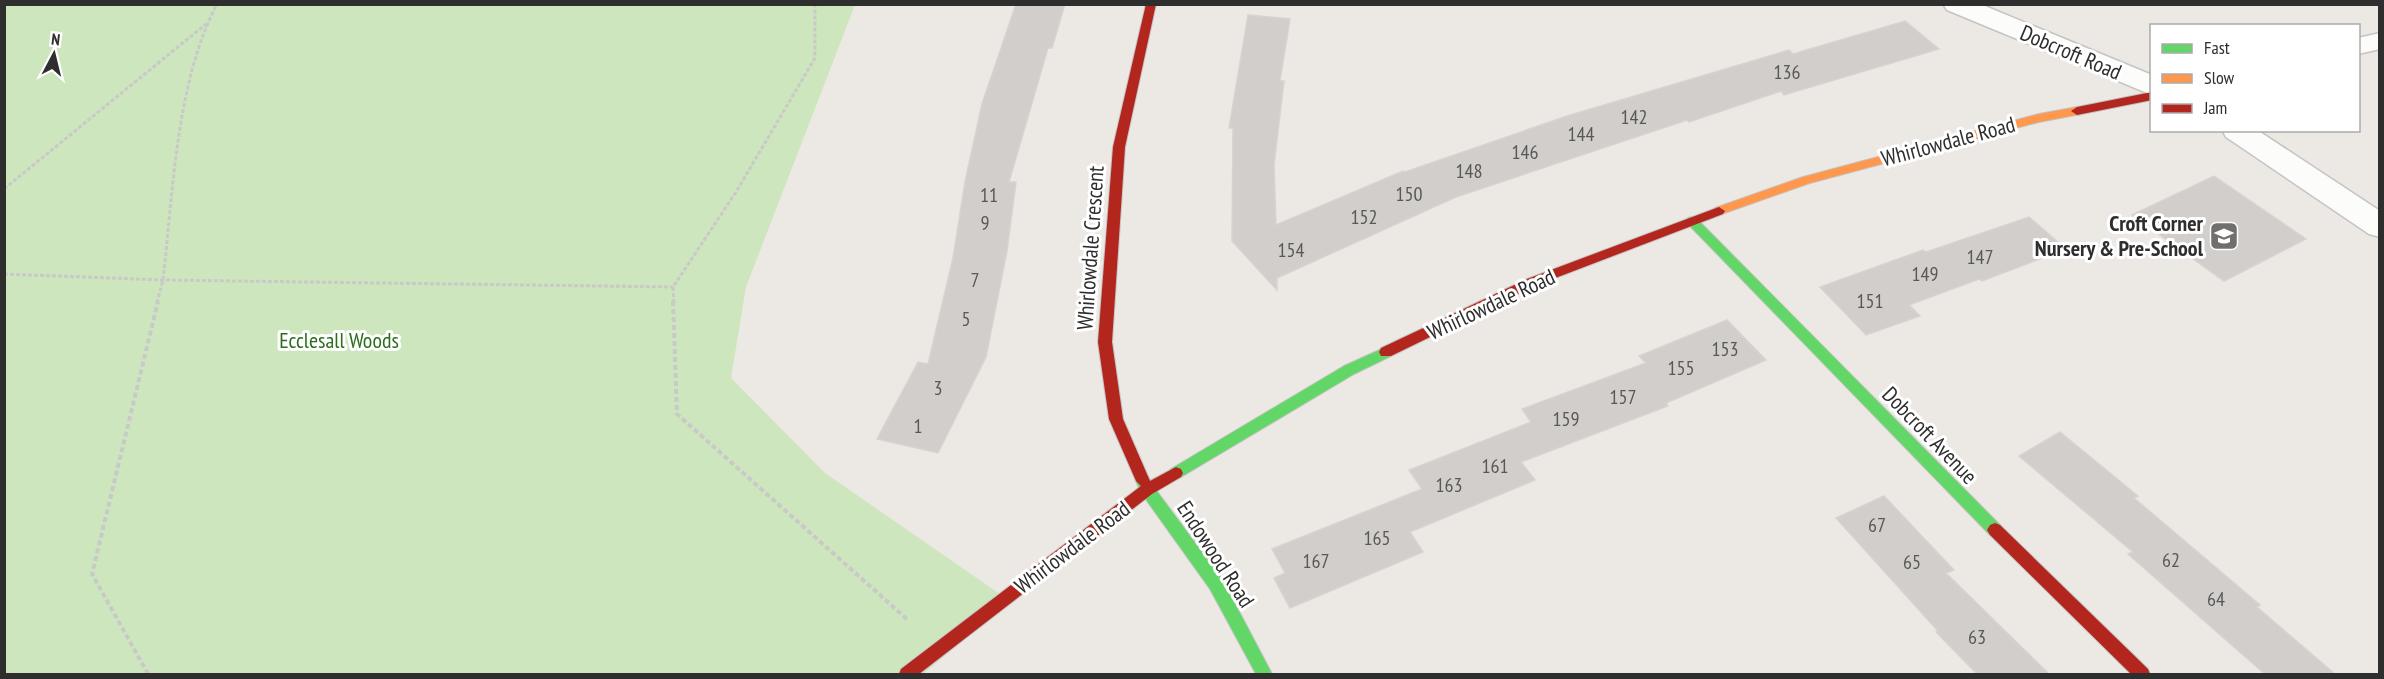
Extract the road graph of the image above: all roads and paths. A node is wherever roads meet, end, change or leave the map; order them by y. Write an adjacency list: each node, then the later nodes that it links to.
1 (218, 4): 5 (path)
2 (815, 4): 16 (path)
3 (1150, 4): 17 (street, Whirlowdale Crescent)
4 (1956, 4): 8 (street, Dobcroft Road)
5 (207, 23): 11 (path); 15 (path)
6 (2379, 41): 7 (street)
7 (2360, 46)
8 (2150, 86)
9 (2150, 96): 12 (street, Whirlowdale Road)
10 (2239, 132): 13 (street)
11 (4, 189)
12 (1692, 221): 17 (street, Whirlowdale Road); 22 (street, Dobcroft Avenue)
13 (2379, 226)
14 (4, 274): 15 (path)
15 (163, 280): 16 (path); 19 (path)
16 (673, 287): 18 (path)
17 (1147, 490): 18 (street, Whirlowdale Road); 21 (street, Endowood Road)
18 (940, 648): 20 (street, Whirlowdale Road)
19 (148, 675)
20 (907, 675)
21 (1264, 675)
22 (2142, 675)

